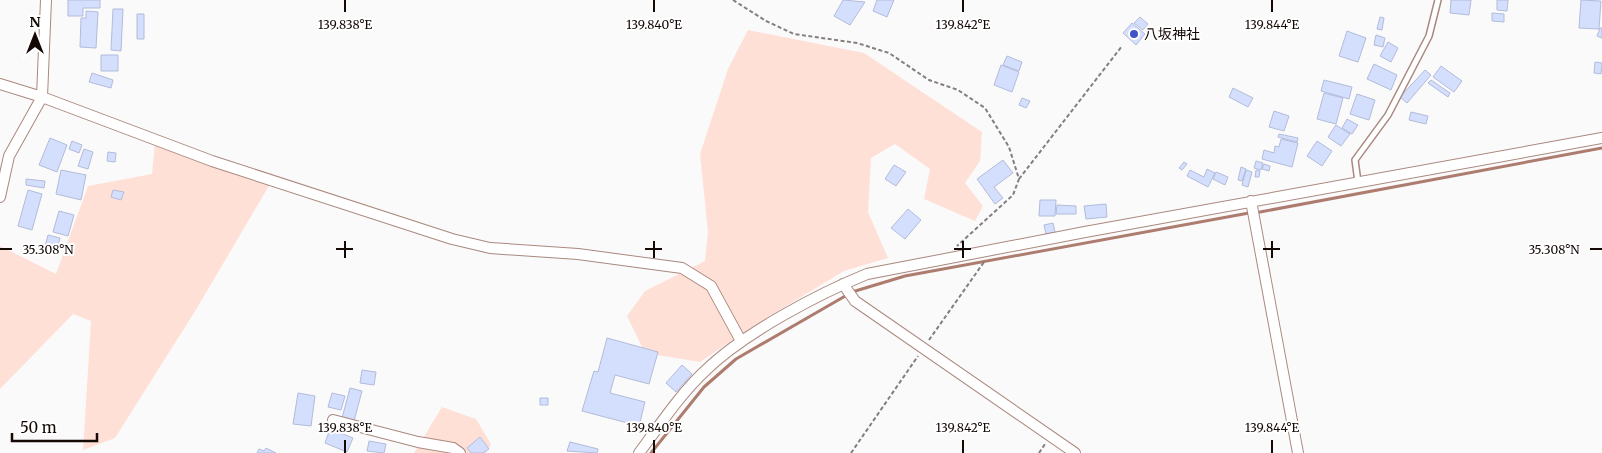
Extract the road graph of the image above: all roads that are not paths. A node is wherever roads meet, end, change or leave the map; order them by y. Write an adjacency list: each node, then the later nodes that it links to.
1 (46, 0): 4 (street)
2 (1438, 0): 6 (lane)
3 (0, 84): 4 (street)
4 (42, 97): 7 (street); 10 (street)
5 (1602, 138): 6 (street)
6 (1358, 182): 8 (street)
7 (0, 198)
8 (1252, 201): 9 (street); 15 (street)
9 (845, 286): 10 (street); 14 (street)
10 (741, 341): 13 (street)
11 (333, 420): 12 (street)
12 (460, 453)
13 (638, 453)
14 (1075, 453)
15 (1298, 453)

